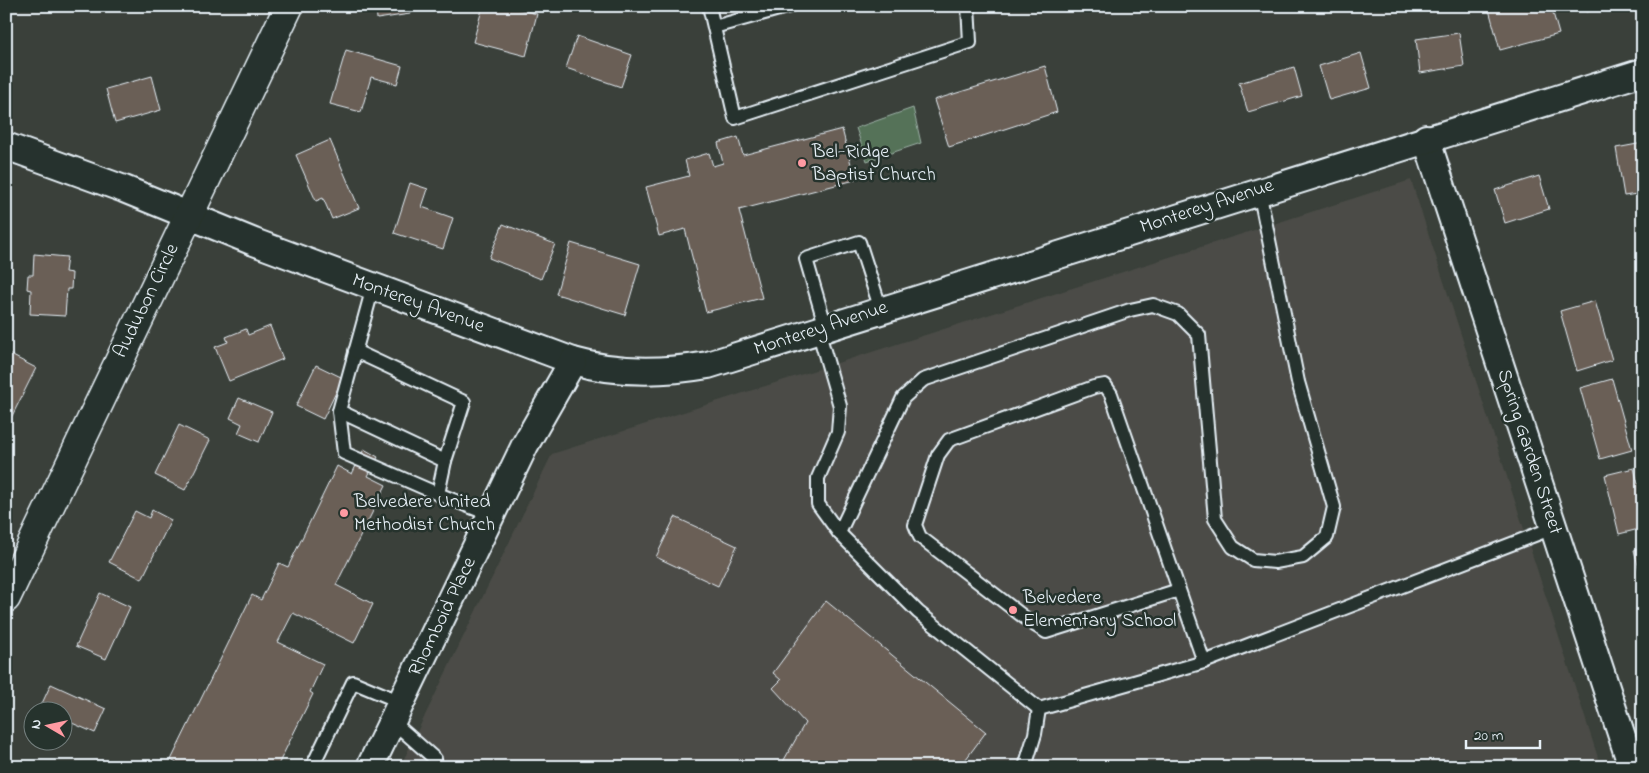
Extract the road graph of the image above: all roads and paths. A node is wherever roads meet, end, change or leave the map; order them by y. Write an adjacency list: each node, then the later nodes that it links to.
1 (289, 6): 10 (street, Audubon Circle)
2 (709, 6): 5 (lane)
3 (790, 6): 5 (lane)
4 (968, 6): 5 (lane)
5 (714, 27)
6 (1643, 72): 7 (street, Monterey Avenue)
7 (1426, 138): 9 (street, Monterey Avenue); 20 (street, Spring Garden Street)
8 (6, 146): 10 (street, Monterey Avenue)
9 (1259, 191): 12 (street, Monterey Avenue); 21 (lane)
10 (188, 215): 11 (street, Monterey Avenue); 23 (street, Audubon Circle)
11 (373, 287): 14 (lane); 15 (street, Monterey Avenue)
12 (881, 310): 13 (street, Monterey Avenue); 13 (lane)
13 (822, 329): 15 (street, Monterey Avenue); 21 (lane)
14 (356, 351): 16 (lane); 17 (lane)
15 (573, 361): 19 (street, Rhomboid Place)
16 (339, 411): 17 (lane); 18 (lane)
17 (445, 461): 18 (lane)
18 (438, 494): 19 (lane)
19 (491, 516): 26 (street, Rhomboid Place)
20 (1553, 528): 24 (lane); 31 (street, Spring Garden Street)
21 (839, 534): 25 (lane)
22 (1179, 590): 22 (lane); 24 (lane)
23 (6, 598)
24 (1204, 662): 25 (lane)
25 (1039, 709): 30 (lane)
26 (397, 711): 27 (lane); 28 (street, Rhomboid Place); 29 (lane)
27 (312, 767)
28 (370, 767)
29 (435, 767)
30 (1025, 767)
31 (1632, 767)

